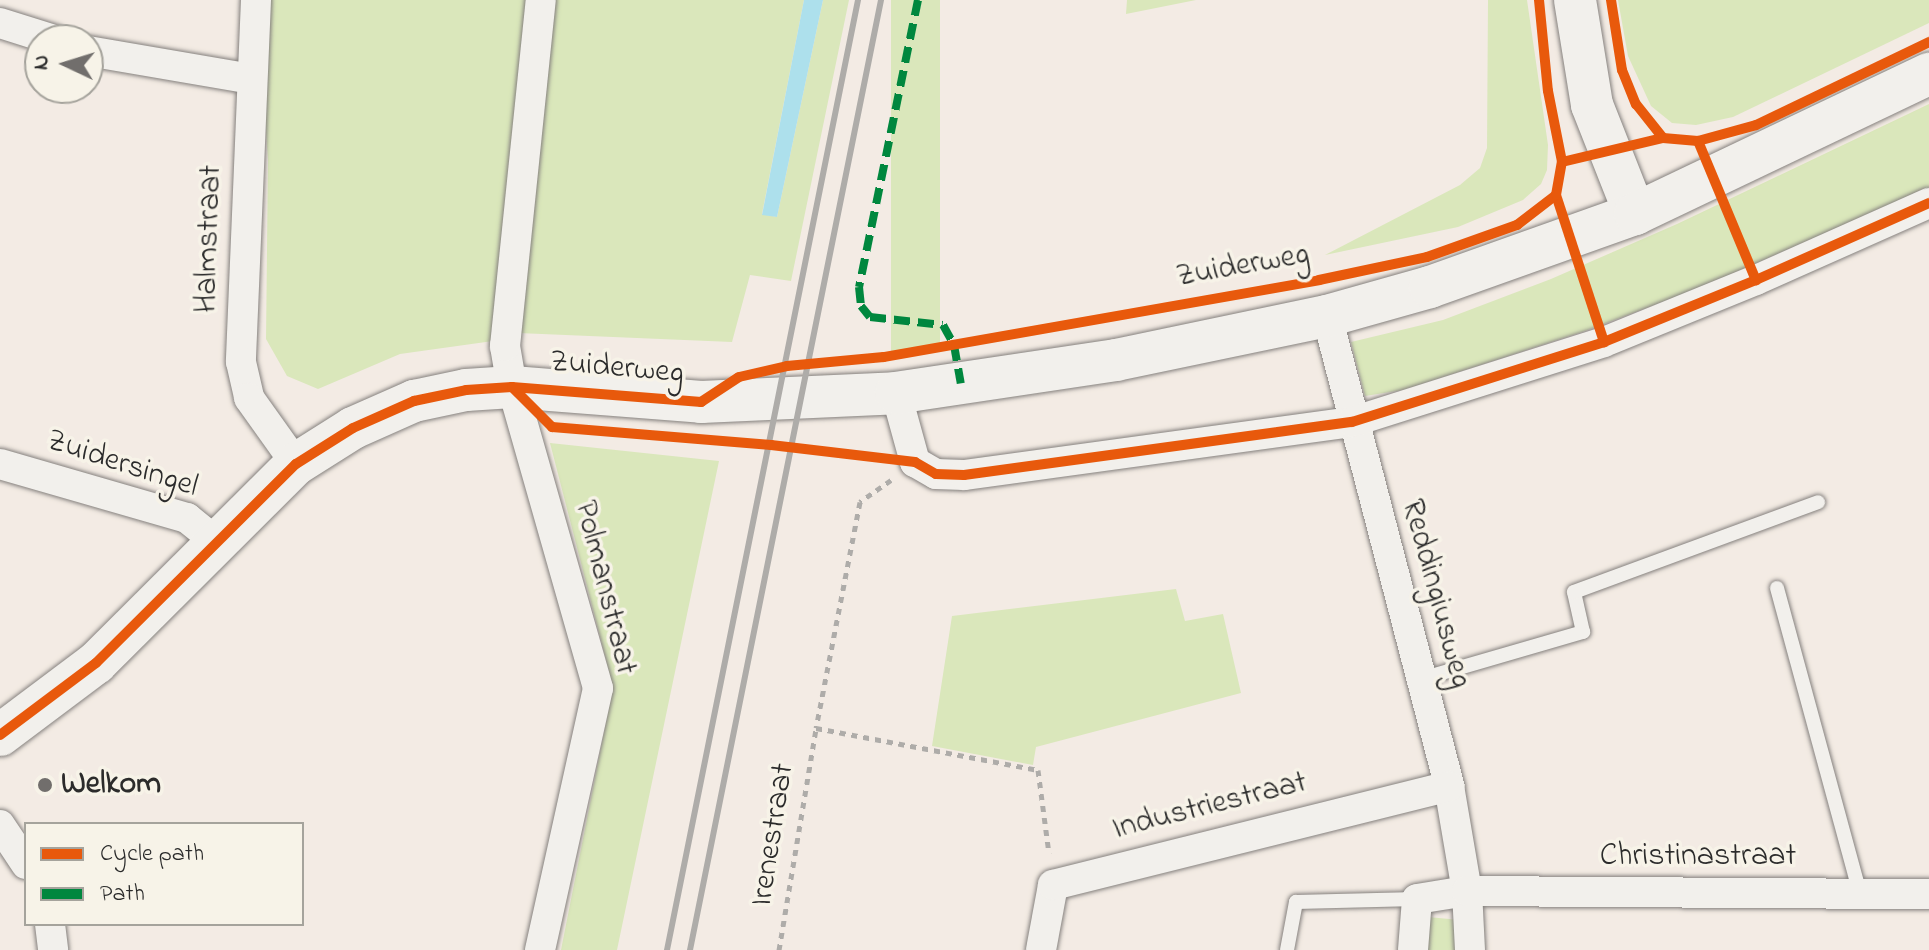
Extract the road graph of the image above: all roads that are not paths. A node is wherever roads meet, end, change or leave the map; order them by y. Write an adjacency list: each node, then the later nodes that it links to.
1 (256, 0): 8 (street, Halmstraat)
2 (541, 0): 12 (street, Zuiderweg)
3 (1575, 0): 10 (street)
4 (0, 23): 5 (street)
5 (24, 31)
6 (104, 54): 8 (street)
7 (1929, 74): 10 (street, Zuiderweg)
8 (252, 79): 15 (street, Halmstraat)
9 (1929, 203): 14 (street)
10 (1635, 214): 11 (street, Zuiderweg)
11 (1327, 316): 13 (street, Zuiderweg); 14 (street, Reddingiusweg)
12 (512, 387): 13 (street, Zuiderweg); 15 (street, Zuiderweg); 31 (street, Polmanstraat)
13 (896, 393): 14 (street)
14 (1352, 422): 20 (street, Reddingiusweg)
15 (296, 464): 18 (street, Zuiderweg)
16 (0, 465): 18 (street, Zuidersingel)
17 (1818, 502): 20 (lane)
18 (218, 543): 21 (street, Zuiderweg)
19 (1777, 588): 26 (lane)
20 (1420, 679): 22 (street, Reddingiusweg)
21 (0, 735)
22 (1449, 786): 25 (street, Reddingiusweg); 32 (street, Industriestraat)
23 (0, 825): 24 (street)
24 (24, 861)
25 (1467, 891): 26 (street, Christinastraat); 28 (street); 35 (street, Reddingiusweg)
26 (1860, 894): 27 (street, Christinastraat)
27 (1929, 894)
28 (1417, 899): 33 (lane); 34 (street)
29 (50, 926): 30 (street)
30 (53, 950)
31 (540, 950)
32 (1041, 950)
33 (1287, 950)
34 (1413, 950)
35 (1470, 950)

